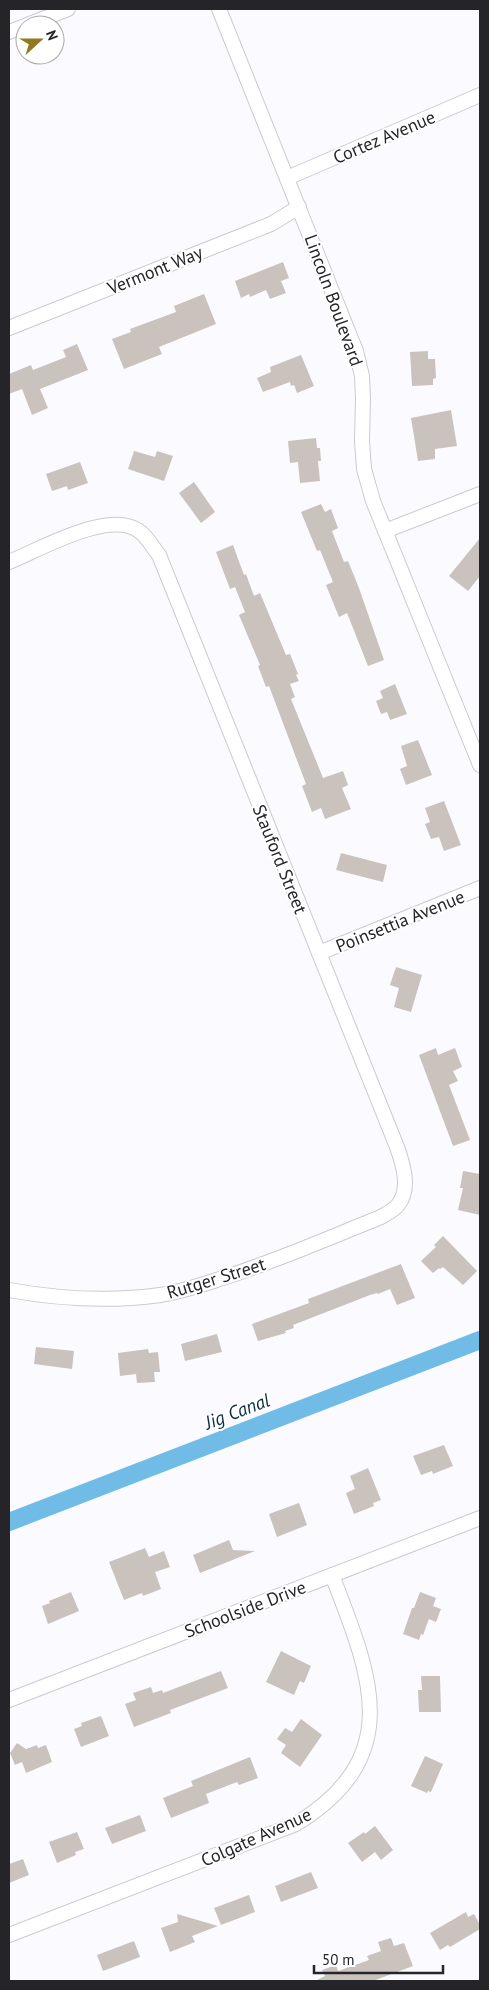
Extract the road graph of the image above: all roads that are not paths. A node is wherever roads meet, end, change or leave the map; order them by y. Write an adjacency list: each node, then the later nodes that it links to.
1 (68, 9): 3 (street)
2 (219, 9): 5 (street, Lincoln Boulevard)
3 (52, 15)
4 (480, 95): 5 (street, Cortez Avenue)
5 (287, 178): 6 (street, Lincoln Boulevard)
6 (299, 207): 7 (street, Vermont Way); 9 (street, Lincoln Boulevard)
7 (9, 328)
8 (480, 494): 9 (street)
9 (385, 531): 11 (street, Lincoln Boulevard)
10 (9, 562): 13 (street, Stauford Street)
11 (480, 765)
12 (480, 888): 13 (street, Poinsettia Avenue)
13 (319, 953): 14 (street, Stauford Street)
14 (403, 1193): 15 (street, Rutger Street)
15 (9, 1290)
16 (480, 1518): 17 (street, Schoolside Drive)
17 (332, 1575): 18 (street, Schoolside Drive); 19 (street, Colgate Avenue)
18 (9, 1700)
19 (9, 1935)

